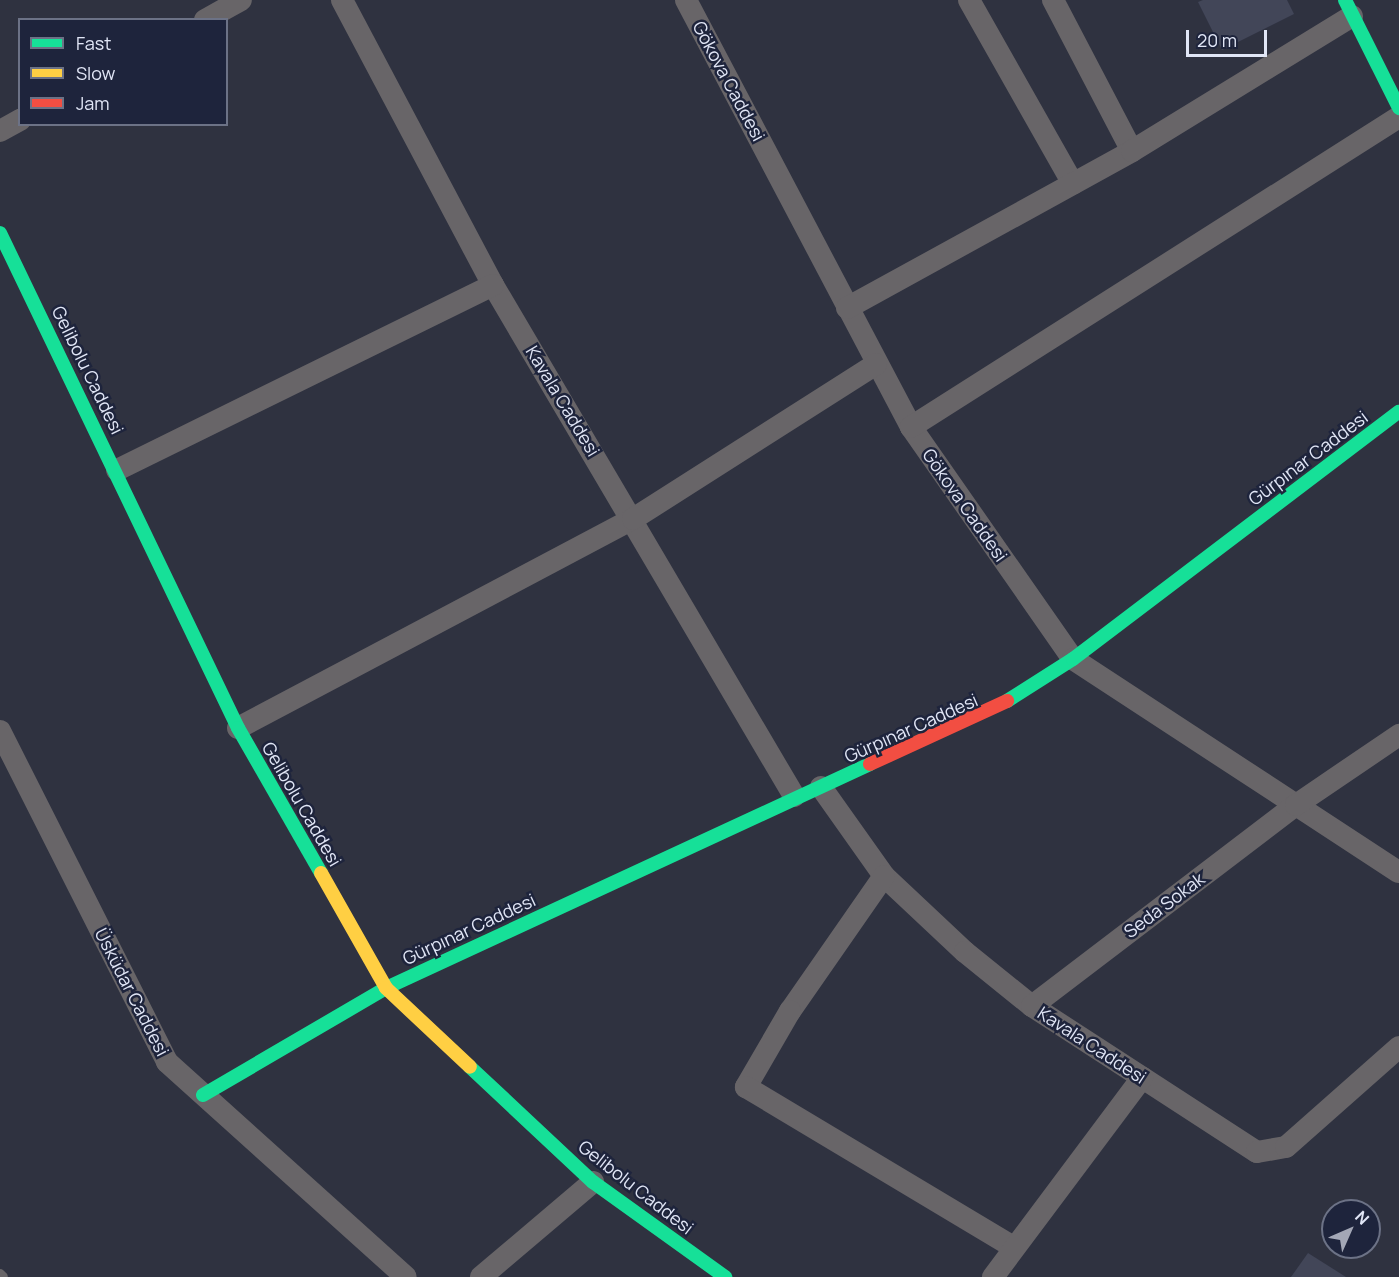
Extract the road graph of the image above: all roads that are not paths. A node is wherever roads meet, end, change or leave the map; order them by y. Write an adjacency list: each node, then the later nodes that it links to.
1 (241, 0): 7 (street)
2 (342, 0): 15 (street, Kavala Caddesi)
3 (686, 0): 16 (street, Gökova Caddesi)
4 (969, 0): 13 (street)
5 (1053, 0): 12 (street)
6 (1348, 8): 8 (street); 12 (street)
7 (209, 18)
8 (1399, 108)
9 (1399, 117): 19 (street)
10 (18, 121): 11 (street)
11 (0, 131)
12 (1132, 151): 13 (street)
13 (1073, 184): 16 (street)
14 (0, 233): 20 (street, Gelibolu Caddesi)
15 (493, 285): 20 (street); 21 (street, Kavala Caddesi)
16 (847, 308): 17 (street, Gökova Caddesi)
17 (876, 364): 19 (street, Gökova Caddesi); 21 (street)
18 (1399, 412): 22 (street, Gürpınar Caddesi)
19 (911, 427): 22 (street, Gökova Caddesi)
20 (117, 470): 23 (street, Gelibolu Caddesi)
21 (633, 519): 23 (street); 27 (street, Kavala Caddesi)
22 (1073, 659): 26 (street, Gürpınar Caddesi); 28 (street, Gökova Caddesi)
23 (238, 728): 31 (street, Gelibolu Caddesi)
24 (0, 731): 35 (street, Üsküdar Caddesi)
25 (1399, 735): 28 (street, Seda Sokak)
26 (821, 787): 27 (street, Gürpınar Caddesi); 30 (street, Kavala Caddesi)
27 (794, 796): 31 (street, Gürpınar Caddesi)
28 (1296, 804): 29 (street, Gökova Caddesi); 32 (street, Seda Sokak)
29 (1399, 872)
30 (884, 876): 32 (street, Kavala Caddesi); 37 (street)
31 (386, 988): 35 (street, Gürpınar Caddesi); 36 (street, Gelibolu Caddesi)
32 (1032, 1006): 34 (street, Kavala Caddesi)
33 (1399, 1047): 34 (street, Kavala Caddesi)
34 (1142, 1078): 37 (street)
35 (203, 1095): 38 (street, Üsküdar Caddesi)
36 (593, 1182): 39 (street); 40 (street, Gelibolu Caddesi)
37 (1013, 1246): 41 (street)
38 (406, 1277)
39 (482, 1277)
40 (725, 1277)
41 (993, 1277)

